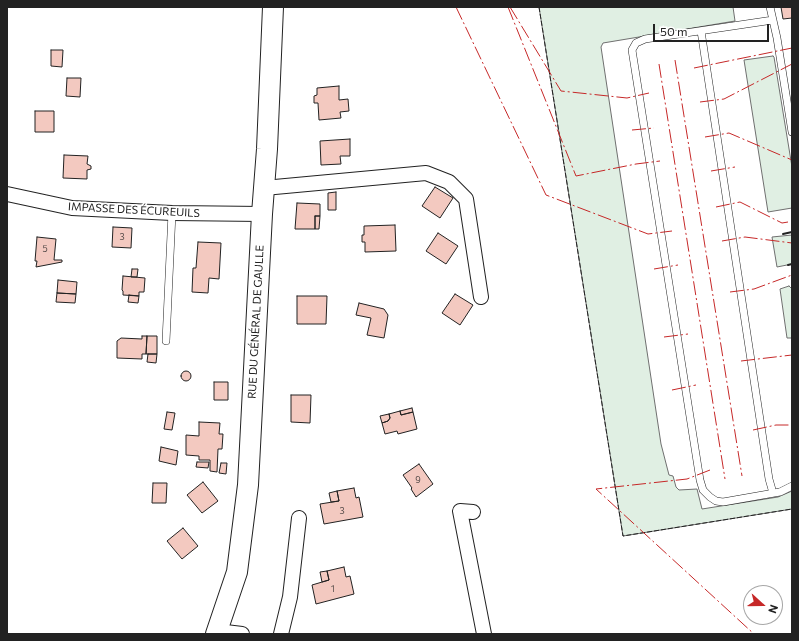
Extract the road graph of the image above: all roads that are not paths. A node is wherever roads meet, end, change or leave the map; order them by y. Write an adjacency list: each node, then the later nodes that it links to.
1 (273, 7): 6 (main road, RUE DU GÉNÉRAL DE GAULLE)
2 (770, 7): 3 (lane)
3 (773, 20): 4 (lane); 5 (lane)
4 (701, 31): 13 (lane); 13 (lane)
5 (792, 132)
6 (264, 188): 9 (main road, RUE DU GÉNÉRAL DE GAULLE); 10 (street)
7 (7, 194): 8 (street, IMPASSE DES ÉCUREUILS)
8 (172, 213): 9 (street, IMPASSE DES ÉCUREUILS); 11 (lane)
9 (262, 214): 16 (main road, RUE DU GÉNÉRAL DE GAULLE)
10 (481, 297)
11 (166, 342)
12 (792, 486): 13 (lane)
13 (773, 493)
14 (473, 512): 19 (street)
15 (299, 518): 18 (street)
16 (217, 632): 17 (street)
17 (242, 634)
18 (281, 634)
19 (484, 634)

